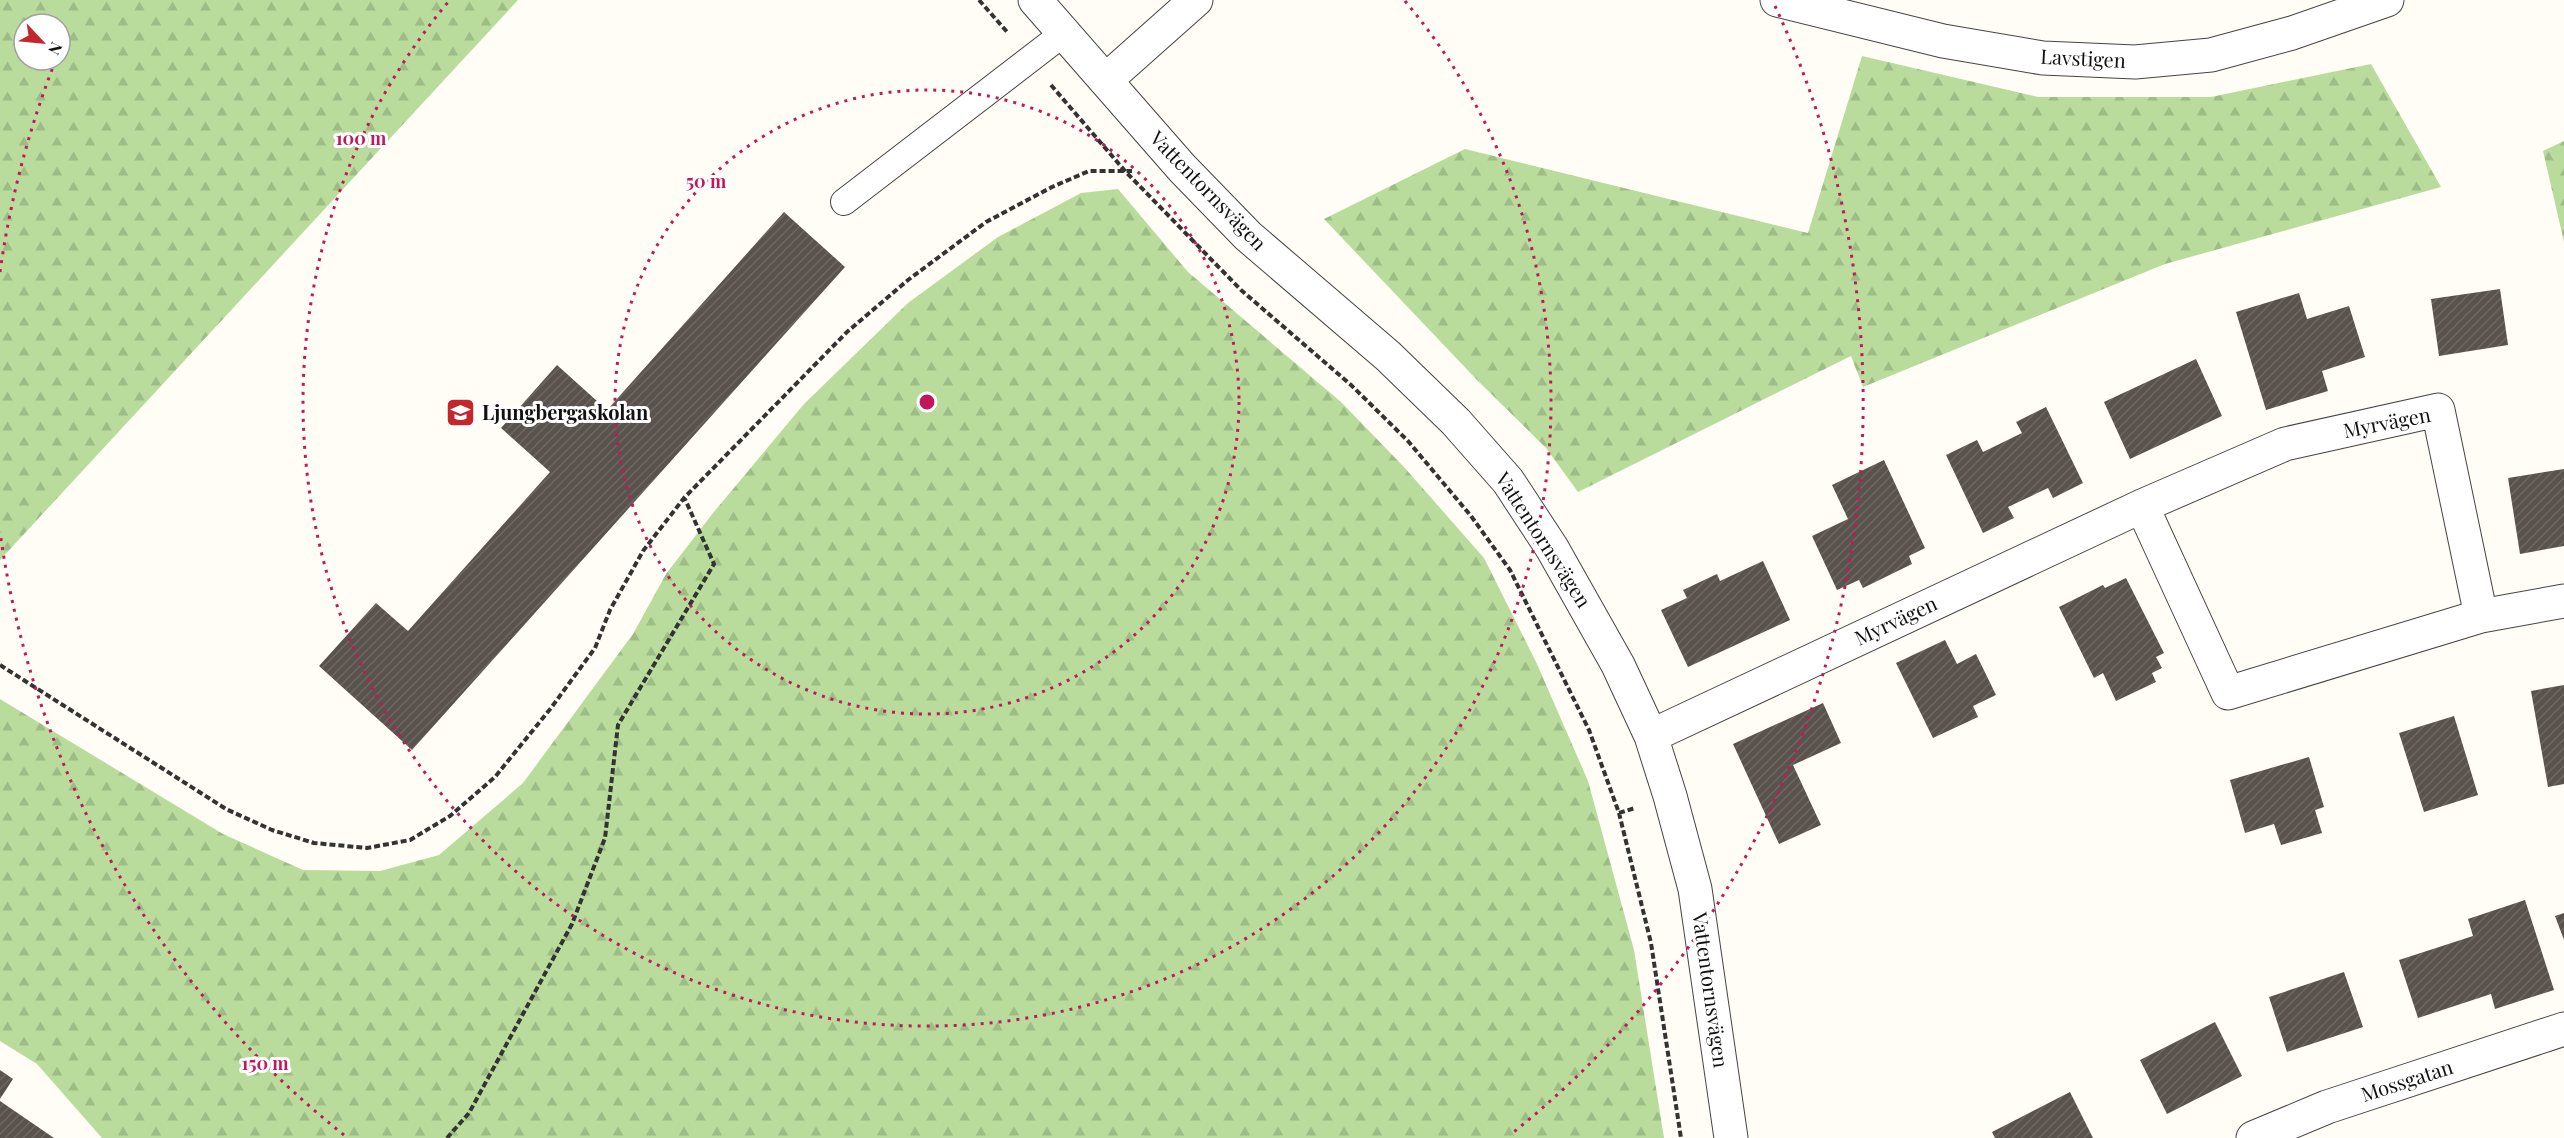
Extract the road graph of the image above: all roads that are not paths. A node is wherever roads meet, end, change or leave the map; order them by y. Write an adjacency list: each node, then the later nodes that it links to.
1 (1035, 0): 5 (street, Vattentornsvägen)
2 (1196, 0): 6 (street)
3 (1777, 0): 4 (street, Lavstigen)
4 (2387, 0)
5 (1064, 33): 6 (street, Vattentornsvägen); 7 (lane)
6 (1106, 80): 11 (street, Vattentornsvägen)
7 (844, 202)
8 (2142, 506): 10 (street); 10 (street, Myrvägen); 11 (street, Myrvägen)
9 (2564, 601): 10 (street)
10 (2481, 616)
11 (1651, 736): 13 (street, Vattentornsvägen)
12 (2564, 1029): 14 (street, Mossgatan)
13 (1731, 1138)
14 (2253, 1138)

